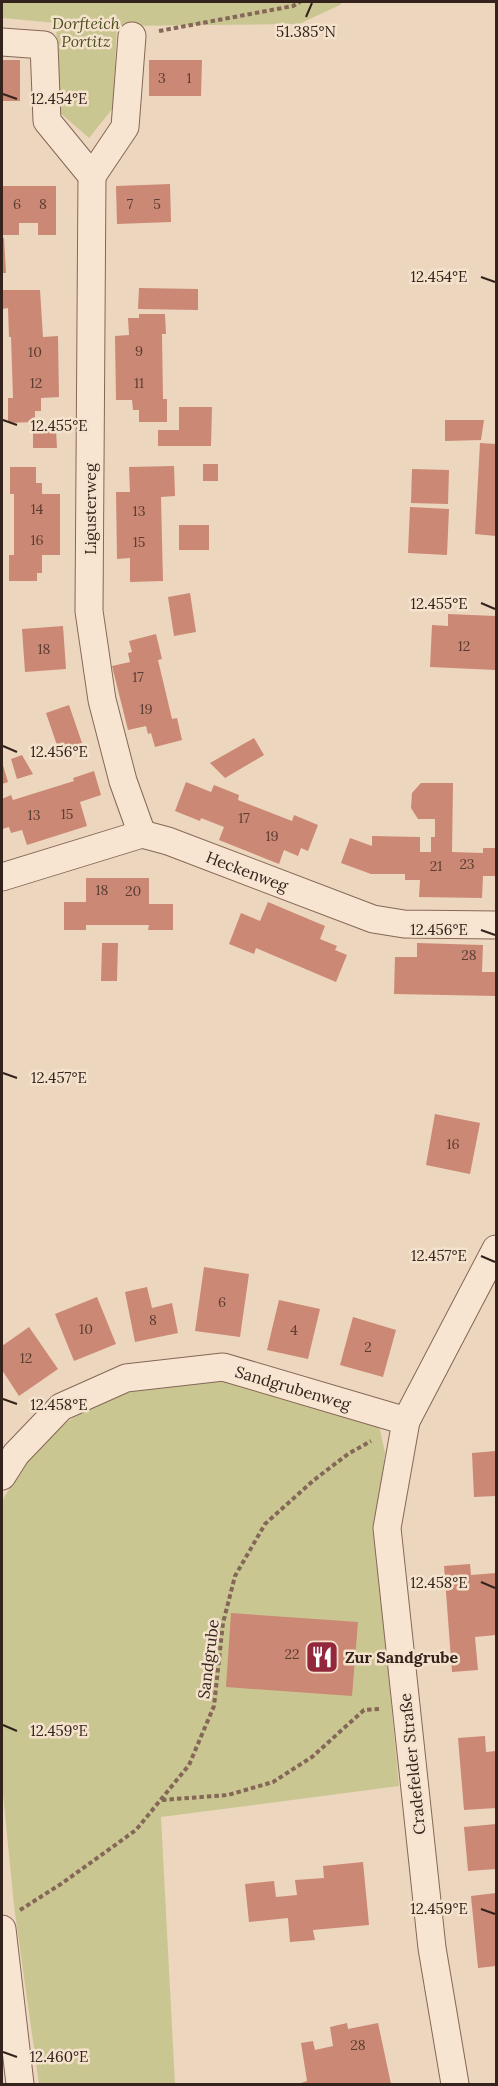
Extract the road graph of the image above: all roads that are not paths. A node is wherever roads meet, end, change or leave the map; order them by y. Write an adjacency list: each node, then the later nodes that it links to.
1 (132, 36): 3 (street)
2 (2, 42): 3 (street)
3 (92, 176): 4 (street, Ligusterweg)
4 (142, 834): 5 (street); 6 (street, Heckenweg)
5 (2, 877)
6 (496, 925)
7 (496, 1249): 8 (street, Cradefelder Straße)
8 (406, 1421): 9 (street, Sandgrubenweg); 12 (street, Cradefelder Straße)
9 (2, 1476)
10 (6, 1922): 11 (street)
11 (20, 2085)
12 (455, 2085)

